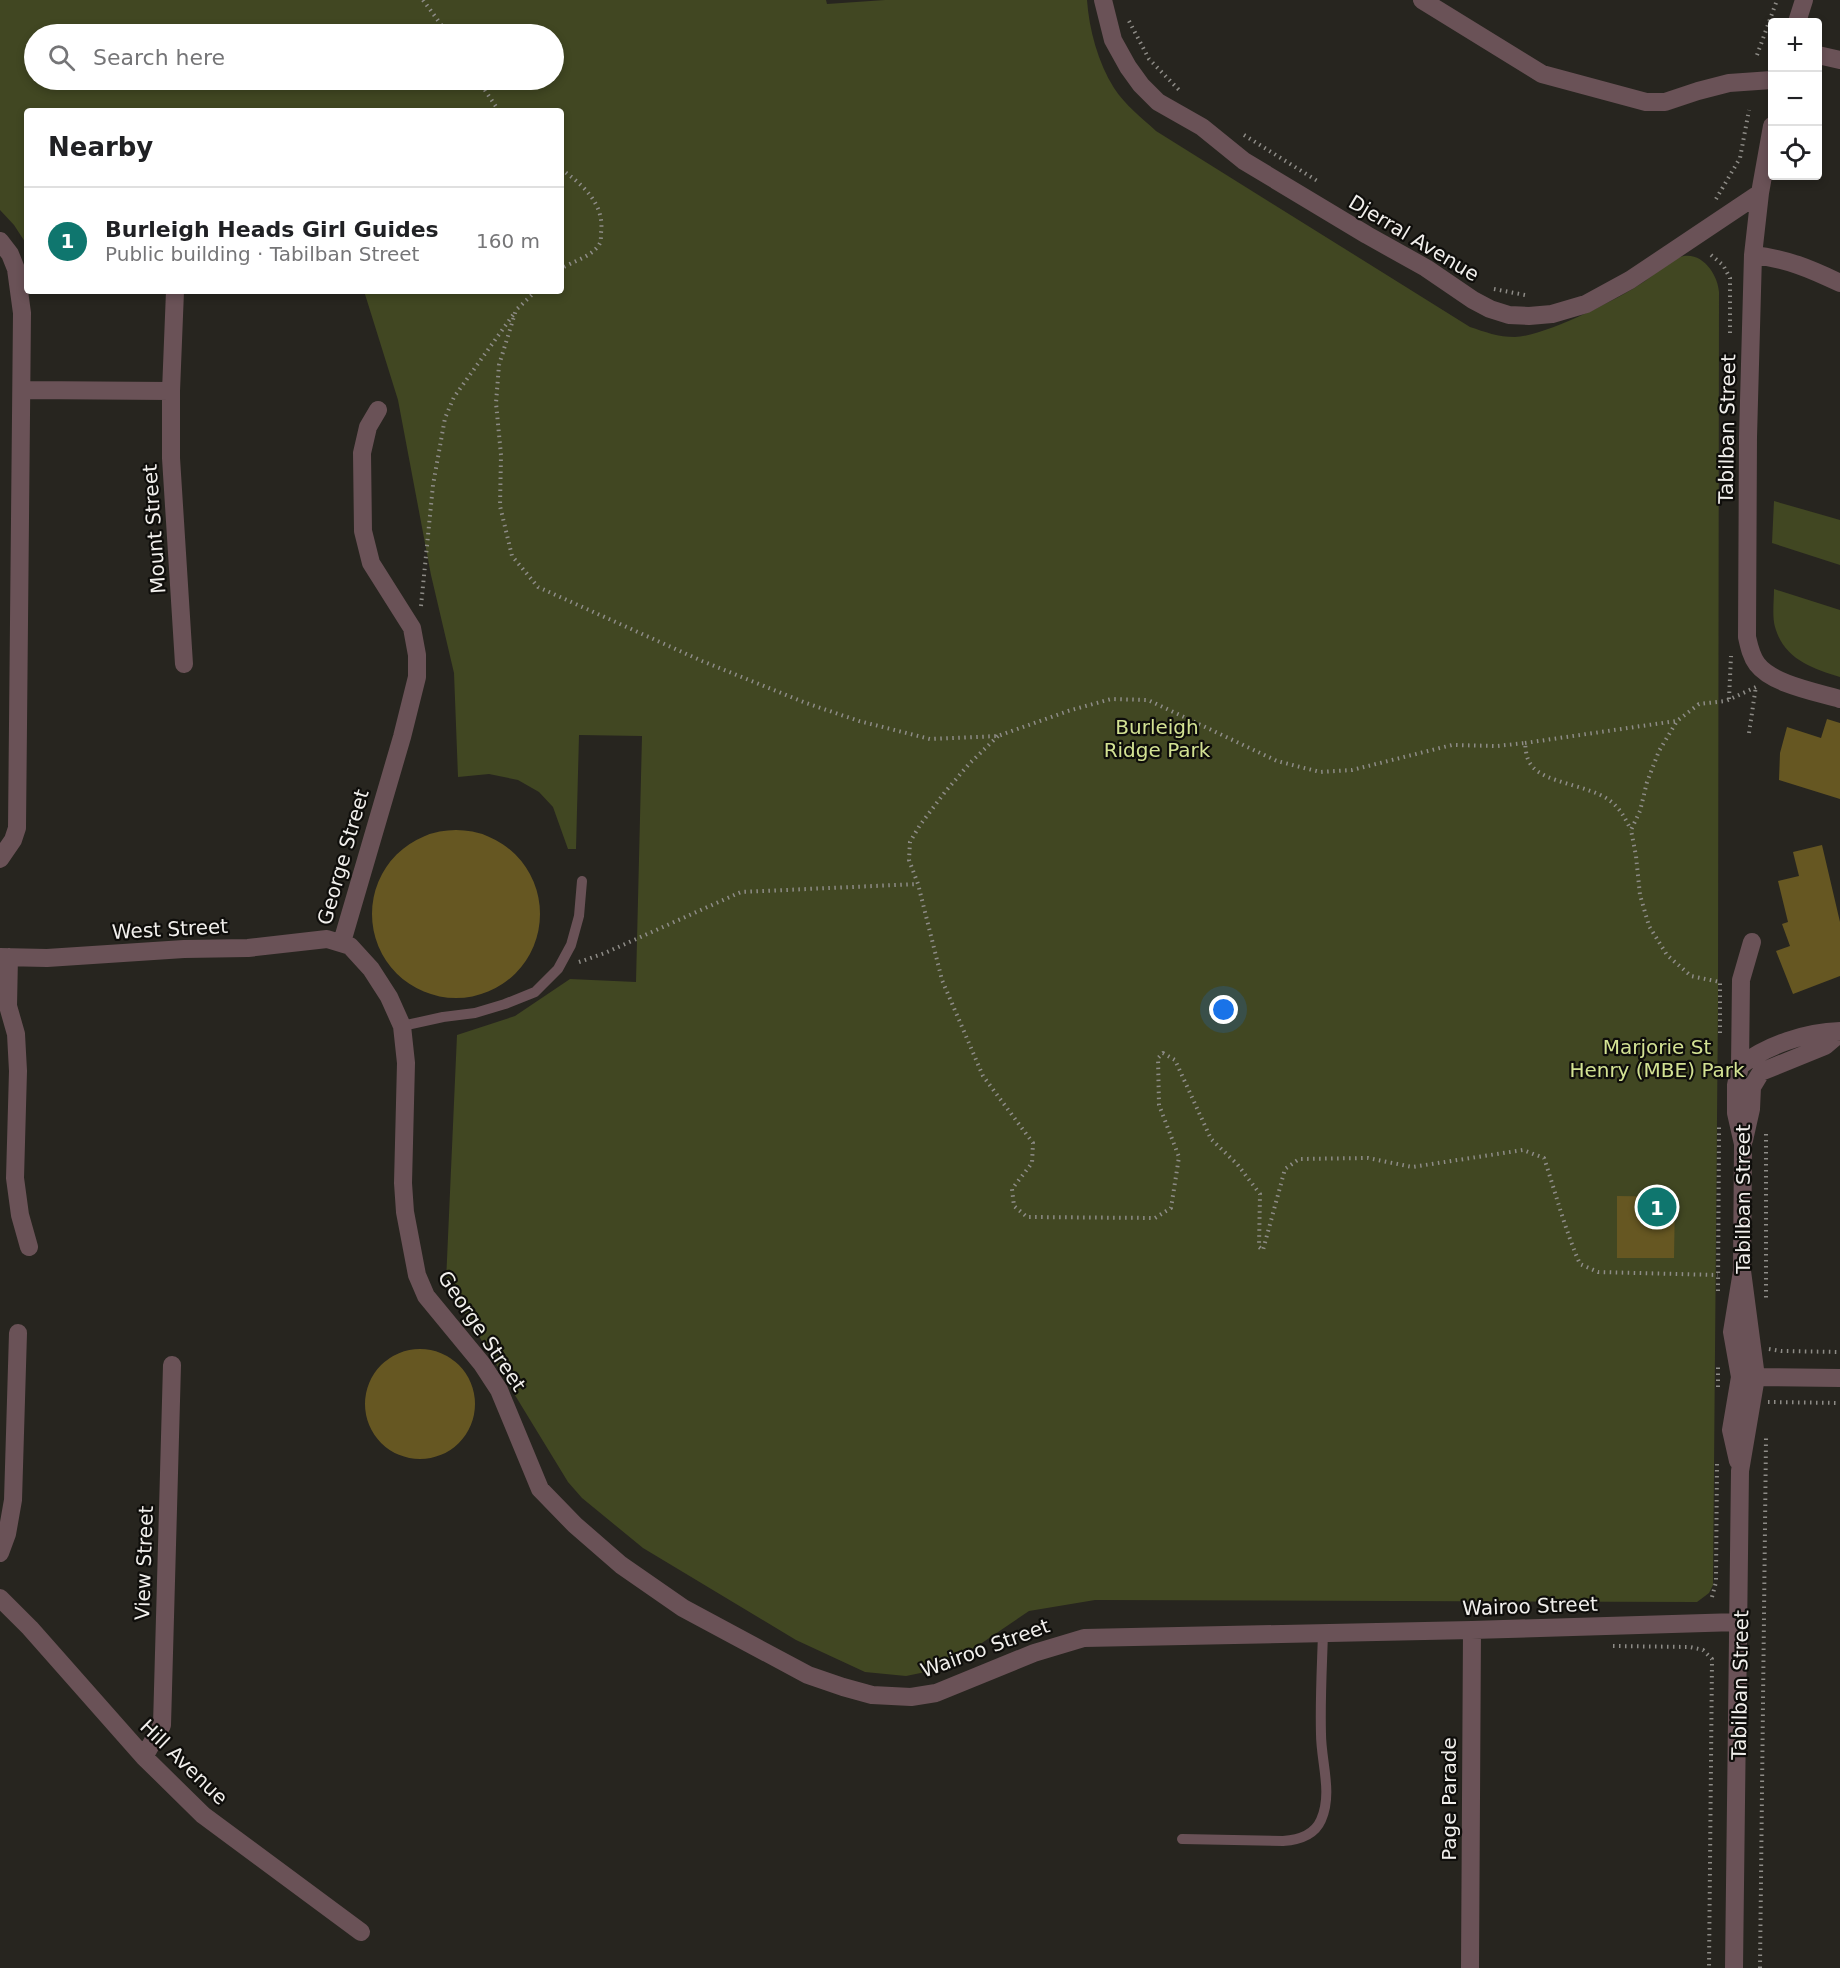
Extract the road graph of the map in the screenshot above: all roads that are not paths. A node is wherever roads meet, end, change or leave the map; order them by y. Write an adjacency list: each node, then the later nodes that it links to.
1 (1103, 0): 9 (street, Djerral Avenue)
2 (1422, 0): 7 (street)
3 (1804, 0): 4 (street)
4 (1798, 18)
5 (1822, 56): 6 (street)
6 (1840, 60)
7 (1768, 80)
8 (1768, 152): 9 (street, Tabilban Street)
9 (1760, 193): 11 (street, Tabilban Street)
10 (0, 241): 14 (street)
11 (1753, 255): 12 (street); 18 (street, Tabilban Street)
12 (1840, 284)
13 (175, 294): 15 (street, Mount Street)
14 (23, 390): 15 (street); 19 (street)
15 (171, 391): 17 (street, Mount Street)
16 (378, 411): 21 (street, George Street)
17 (184, 664)
18 (1840, 699)
19 (0, 859)
20 (582, 881): 24 (lane)
21 (342, 942): 23 (street, West Street); 24 (street, George Street)
22 (1752, 942): 26 (street, Tabilban Street)
23 (4, 957): 29 (street)
24 (402, 1026): 34 (street, George Street)
25 (1840, 1032): 26 (street); 27 (street)
26 (1740, 1066): 27 (street); 28 (street, Tabilban Street)
27 (1756, 1078): 28 (street)
28 (1743, 1144): 32 (street, Tabilban Street)
29 (29, 1247)
30 (18, 1333): 35 (street)
31 (172, 1365): 40 (street, View Street)
32 (1748, 1377): 33 (street); 37 (street, Tabilban Street)
33 (1840, 1378)
34 (526, 1461): 39 (street, Wairoo Street)
35 (0, 1552)
36 (0, 1598): 40 (street, Hill Avenue)
37 (1738, 1622): 38 (street, Wairoo Street); 44 (street, Tabilban Street)
38 (1472, 1630): 39 (street, Wairoo Street); 43 (street, Page Parade)
39 (1323, 1633): 41 (lane)
40 (144, 1757): 42 (street, Hill Avenue)
41 (1182, 1839)
42 (361, 1932)
43 (1470, 1968)
44 (1734, 1968)

